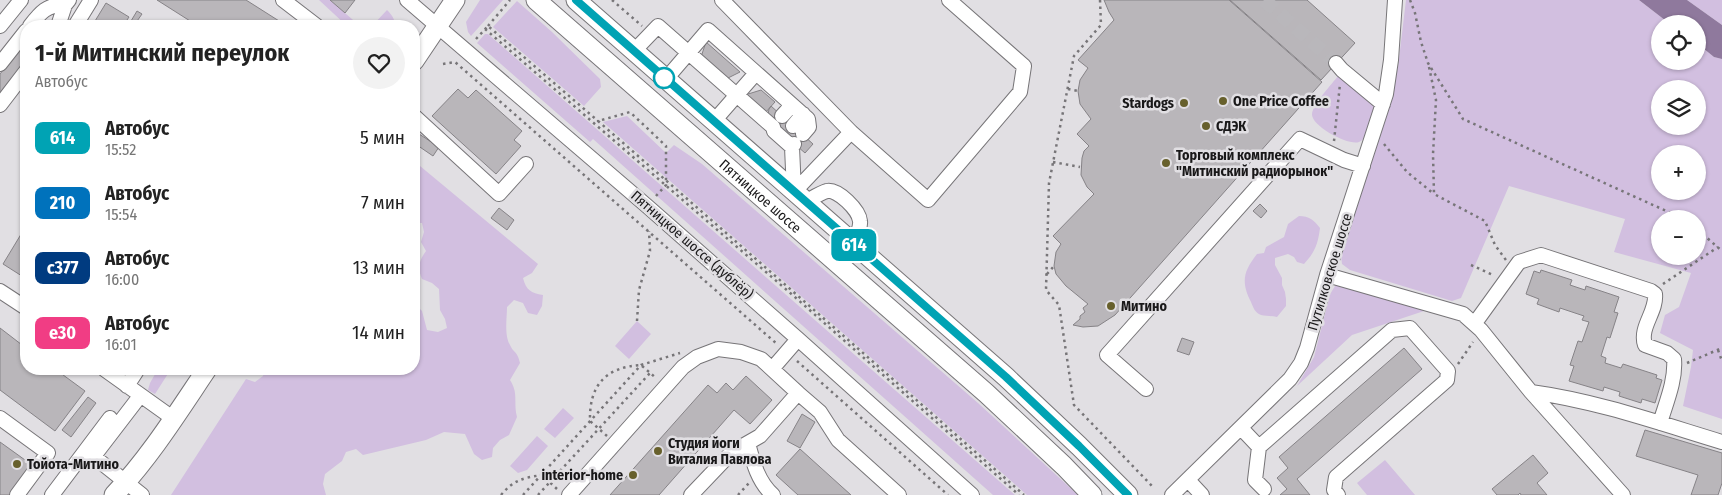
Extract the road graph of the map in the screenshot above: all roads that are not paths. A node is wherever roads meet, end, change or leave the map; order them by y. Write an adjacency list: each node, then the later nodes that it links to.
1 (21, 0): 17 (street)
2 (91, 0): 14 (street)
3 (283, 0): 15 (street)
4 (407, 0): 16 (street, Пятницкое шоссе (дублёр))
5 (455, 0): 16 (main road)
6 (536, 0): 73 (main road, Пятницкое шоссе)
7 (576, 0): 19 (main road, Пятницкое шоссе)
8 (722, 0): 33 (street)
9 (949, 0): 33 (street)
10 (1395, 0): 28 (street, Путилковское шоссе)
11 (67, 3): 12 (street); 13 (street)
12 (34, 20)
13 (60, 20)
14 (79, 20)
15 (309, 20)
16 (438, 25): 20 (main road); 43 (street, Пятницкое шоссе (дублёр))
17 (0, 26)
18 (20, 39): 22 (street)
19 (634, 51): 21 (street); 26 (main road, Пятницкое шоссе)
20 (420, 52)
21 (688, 53): 24 (street); 26 (street); 27 (street)
22 (0, 64)
23 (1339, 67): 28 (street)
24 (756, 73): 27 (street); 30 (street)
25 (20, 79): 29 (street)
26 (666, 79): 31 (main road, Пятницкое шоссе)
27 (736, 95): 31 (street); 34 (street)
28 (1382, 104): 36 (street, Путилковское шоссе)
29 (0, 105)
30 (798, 110): 34 (street); 34 (street)
31 (714, 121): 37 (main road, Пятницкое шоссе)
32 (420, 122): 35 (street)
33 (851, 132): 37 (street)
34 (786, 133): 37 (street)
35 (526, 164)
36 (1363, 166): 39 (street, Путилковское шоссе); 49 (street)
37 (800, 197): 38 (main road, Пятницкое шоссе); 38 (street)
38 (850, 242): 74 (main road, Пятницкое шоссе)
39 (1327, 275): 42 (street); 57 (street, Путилковское шоссе)
40 (0, 292): 41 (street)
41 (20, 304)
42 (1478, 327): 50 (street); 56 (street)
43 (798, 339): 44 (street); 72 (street, Пятницкое шоссе (дублёр))
44 (772, 369): 51 (street); 68 (street)
45 (112, 375): 48 (street)
46 (134, 375): 48 (street)
47 (203, 375): 55 (main road)
48 (127, 386): 52 (street)
49 (1146, 389)
50 (1531, 392): 56 (street); 78 (street)
51 (798, 393): 59 (street); 71 (street)
52 (140, 396): 55 (street); 61 (street)
53 (0, 418): 65 (street)
54 (110, 418): 61 (street)
55 (174, 419): 63 (main road)
56 (1660, 423): 58 (street)
57 (1241, 428): 60 (street); 62 (street, Путилковское шоссе)
58 (1722, 442)
59 (748, 443): 69 (street); 70 (street)
60 (1259, 447): 64 (street); 77 (street)
61 (90, 454): 63 (street); 66 (street)
62 (1188, 480): 75 (street, Путилковское шоссе); 76 (street)
63 (120, 488): 67 (street)
64 (1264, 489)
65 (17, 495)
66 (52, 495)
67 (142, 495)
68 (569, 495)
69 (691, 495)
70 (773, 495)
71 (899, 495)
72 (972, 495)
73 (1092, 495)
74 (1128, 495)
75 (1172, 495)
76 (1202, 495)
77 (1338, 495)
78 (1623, 495)

